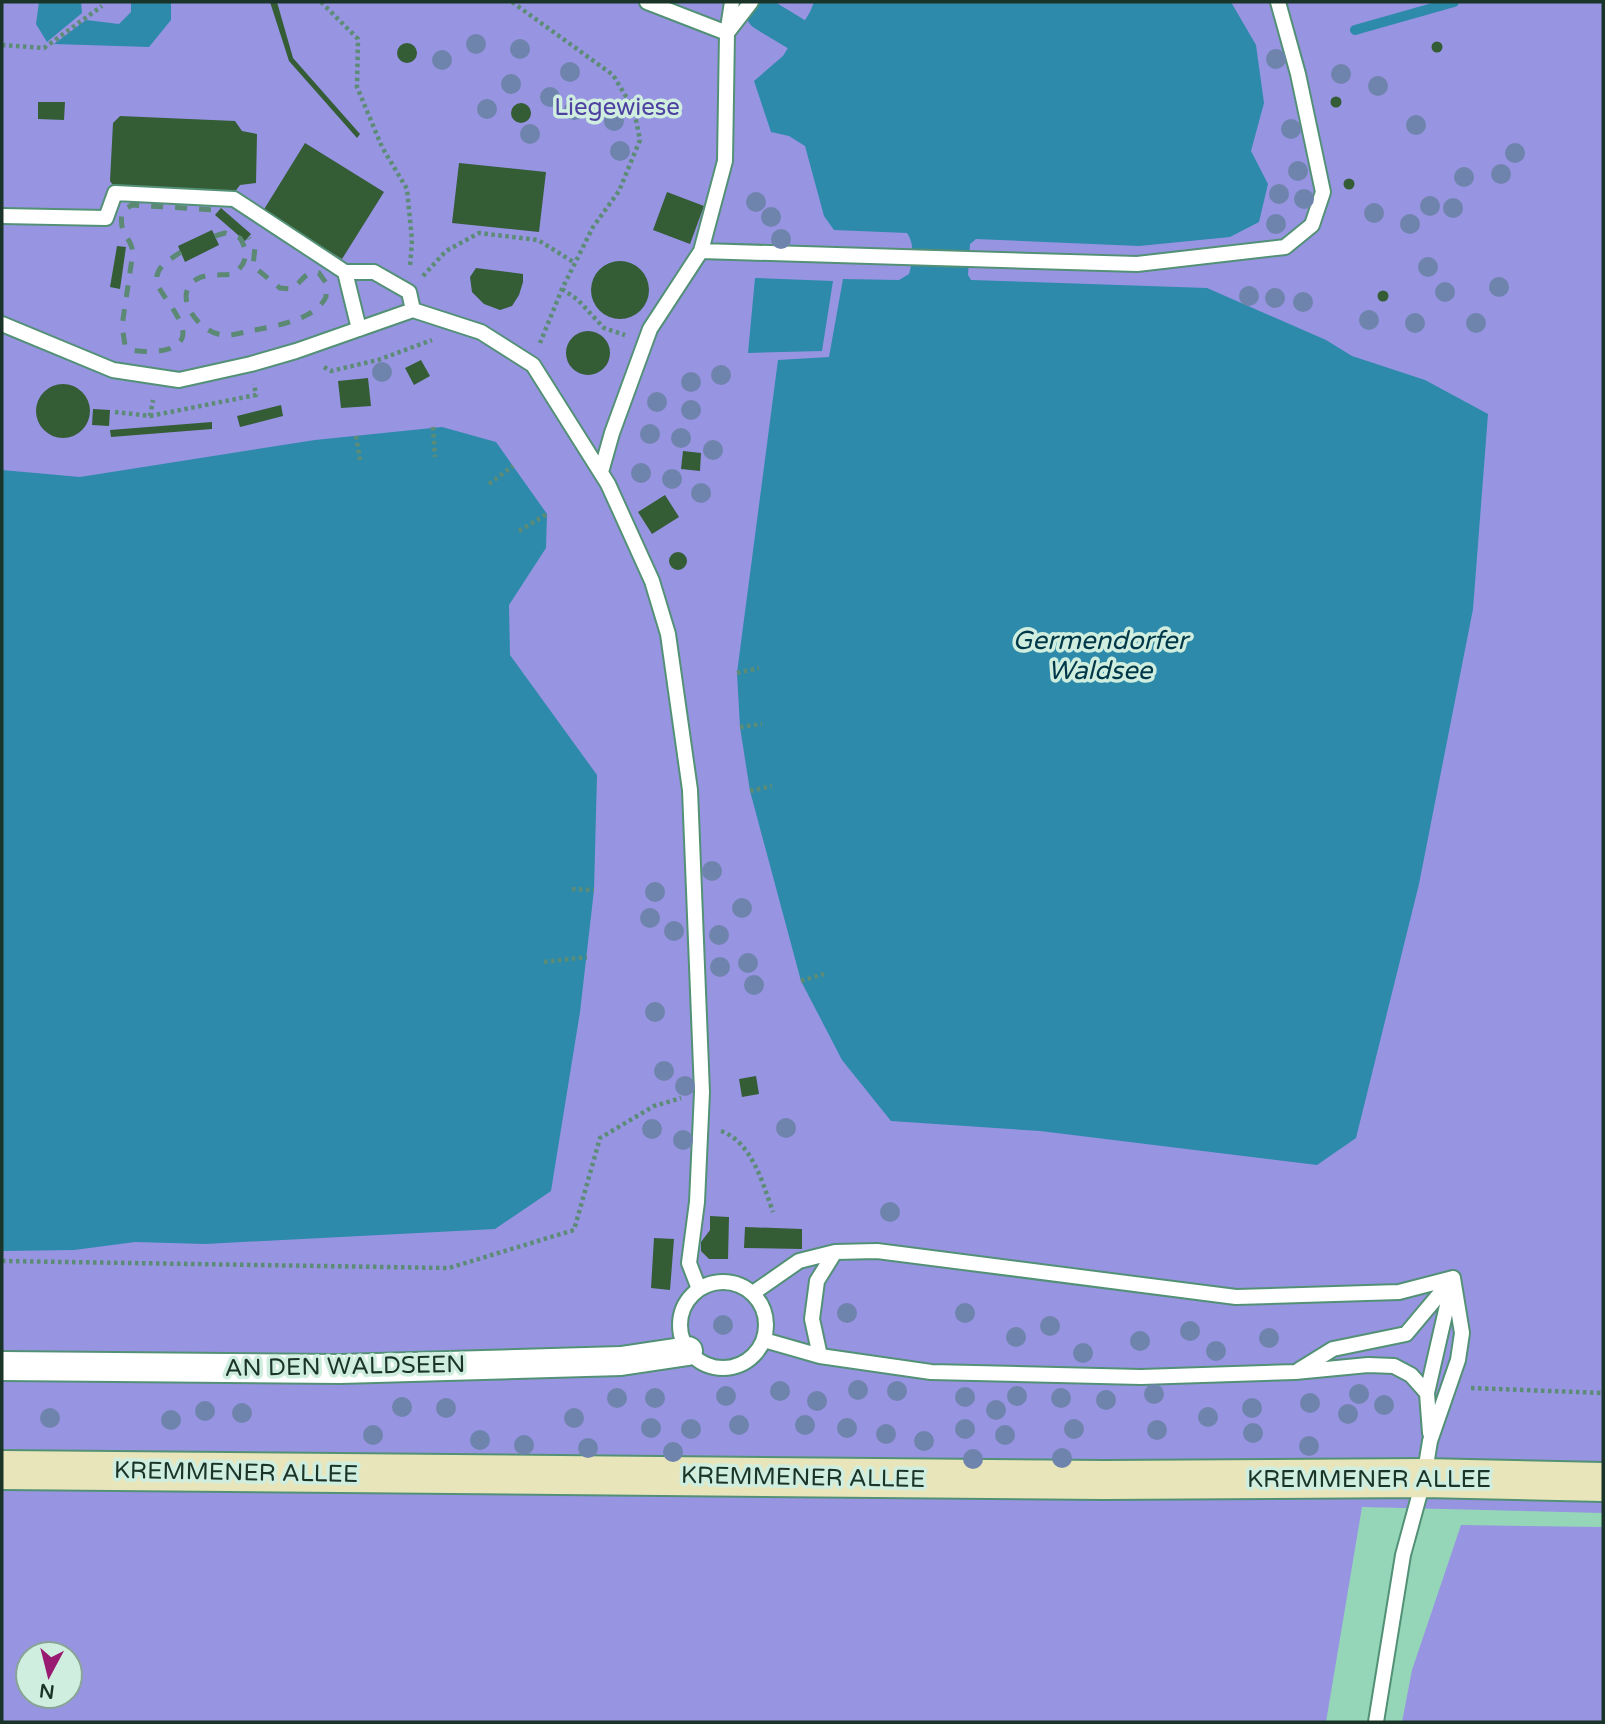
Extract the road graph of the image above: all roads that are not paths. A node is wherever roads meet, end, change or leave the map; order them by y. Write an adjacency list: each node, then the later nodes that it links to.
1 (647, 2): 5 (lane)
2 (732, 2): 5 (lane)
3 (751, 2): 5 (lane)
4 (1278, 2): 7 (lane)
5 (727, 33): 7 (lane)
6 (2, 216): 8 (lane)
7 (701, 251): 12 (lane)
8 (345, 272): 9 (lane); 11 (lane)
9 (412, 310): 11 (lane); 12 (lane)
10 (2, 324): 11 (lane)
11 (359, 329)
12 (601, 472): 15 (lane)
13 (835, 1252): 14 (lane); 16 (lane); 19 (lane)
14 (1453, 1278): 21 (lane); 22 (lane); 23 (lane)
15 (699, 1289): 16 (lane); 18 (lane)
16 (753, 1293): 17 (lane)
17 (764, 1340): 18 (lane); 19 (lane)
18 (688, 1351): 20 (street, AN DEN WALDSEEN)
19 (820, 1356): 21 (lane)
20 (2, 1366)
21 (1295, 1372): 22 (lane)
22 (1427, 1393): 23 (lane)
23 (1430, 1441): 25 (lane)
24 (2, 1470): 25 (main road, KREMMENER ALLEE)
25 (1424, 1478): 26 (main road, KREMMENER ALLEE); 27 (lane)
26 (1603, 1482)
27 (1376, 1722)

